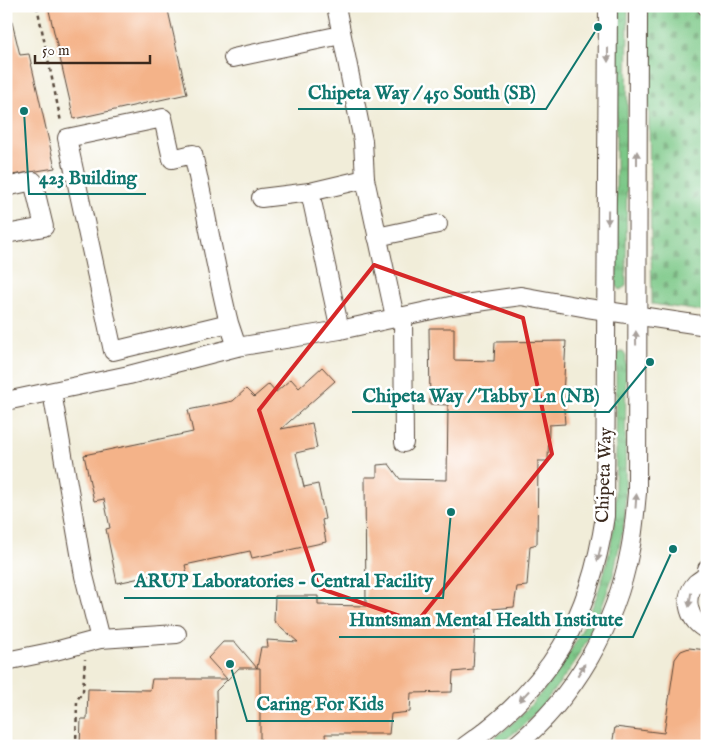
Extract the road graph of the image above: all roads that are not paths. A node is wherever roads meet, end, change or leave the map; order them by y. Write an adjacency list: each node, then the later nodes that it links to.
1 (336, 6): 4 (street)
2 (608, 6): 13 (street, Chipeta Way, one-way to 13)
3 (638, 6): 14 (street, Chipeta Way, one-way to 3)
4 (342, 35): 5 (street); 6 (street)
5 (233, 58)
6 (365, 179): 8 (street); 12 (street)
7 (6, 188): 11 (street)
8 (310, 192): 9 (street); 18 (street)
9 (261, 198)
10 (438, 224): 12 (street)
11 (6, 234)
12 (378, 237): 15 (street)
13 (607, 310): 14 (street); 15 (street); 30 (street, Chipeta Way, one-way to 30)
14 (636, 316): 17 (street); 31 (street, Chipeta Way, one-way to 14)
15 (399, 317): 18 (street); 24 (street)
16 (229, 323): 19 (street); 20 (street); 20 (street)
17 (707, 326)
18 (340, 330): 19 (street)
19 (237, 347): 21 (street)
20 (113, 351): 21 (street)
21 (117, 377): 22 (street)
22 (52, 392): 23 (street); 28 (street)
23 (6, 400)
24 (404, 444)
25 (707, 569): 26 (street, one-way to 26)
26 (707, 630)
27 (177, 634): 28 (street)
28 (100, 640): 29 (street)
29 (6, 661)
30 (465, 746)
31 (515, 746)

